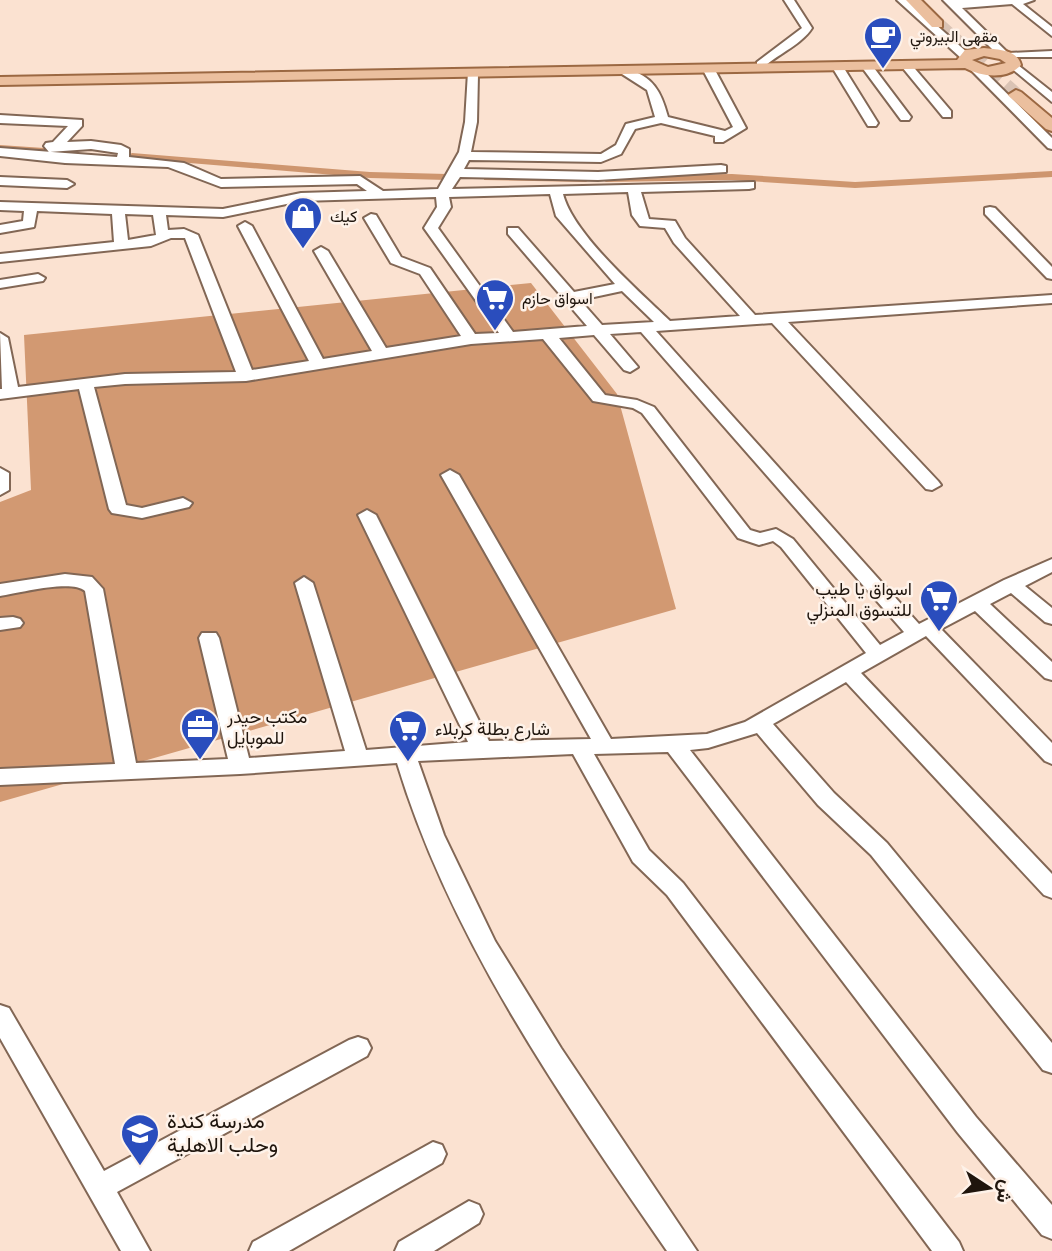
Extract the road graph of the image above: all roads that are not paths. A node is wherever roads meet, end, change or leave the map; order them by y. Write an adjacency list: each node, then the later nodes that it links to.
1 (789, 0): 15 (street)
2 (902, 0): 14 (street)
3 (913, 0): 9 (main road)
4 (929, 0): 8 (main road)
5 (1029, 0): 6 (street)
6 (1014, 1): 7 (street); 10 (street)
7 (951, 2): 12 (street)
8 (953, 23)
9 (937, 24)
10 (1050, 29)
11 (1052, 54): 12 (street)
12 (1010, 59): 13 (street); 14 (main road); 24 (street)
13 (1052, 60)
14 (968, 61): 15 (main road); 16 (main road); 33 (street)
15 (761, 64): 21 (main road)
16 (906, 65): 17 (main road); 25 (street)
17 (867, 66): 18 (main road); 27 (street)
18 (838, 67): 19 (main road); 30 (street)
19 (709, 70): 22 (main road); 29 (street)
20 (472, 74): 22 (main road); 23 (main road); 37 (street)
21 (0, 75)
22 (652, 76): 29 (street)
23 (0, 81)
24 (1052, 98)
25 (947, 114)
26 (1052, 114): 31 (main road)
27 (905, 117)
28 (0, 119): 34 (street)
29 (662, 119): 37 (street)
30 (872, 123)
31 (1052, 126)
32 (0, 144): 34 (street)
33 (1052, 145)
34 (57, 147): 36 (street); 38 (street)
35 (0, 152): 36 (street)
36 (44, 156): 38 (street)
37 (462, 156): 40 (street)
38 (121, 161): 42 (street)
39 (722, 169): 40 (street)
40 (456, 173): 47 (street)
41 (0, 181): 43 (street)
42 (249, 181): 48 (street); 52 (street)
43 (67, 184)
44 (749, 185): 45 (street)
45 (634, 189): 46 (street); 71 (street)
46 (555, 190): 47 (street); 67 (street)
47 (442, 193): 48 (street); 76 (street)
48 (379, 194): 52 (street)
49 (31, 205): 50 (street); 51 (street); 57 (street)
50 (0, 206)
51 (118, 208): 53 (street); 61 (street)
52 (248, 208): 53 (street)
53 (159, 210): 59 (street)
54 (990, 211): 64 (street)
55 (371, 218): 78 (street)
56 (245, 226): 80 (street)
57 (0, 229)
58 (513, 230): 68 (street)
59 (166, 235): 61 (street); 82 (street)
60 (65, 237): 61 (street)
61 (120, 237): 63 (street)
62 (320, 251): 79 (street)
63 (0, 258)
64 (1052, 275)
65 (38, 278): 66 (street)
66 (0, 284)
67 (625, 286): 68 (street); 72 (street)
68 (568, 298): 74 (street)
69 (1052, 299): 70 (street)
70 (775, 317): 71 (street); 87 (street)
71 (750, 318): 72 (street)
72 (665, 324): 73 (street)
73 (645, 326): 74 (street); 97 (street)
74 (596, 330): 75 (street); 81 (street)
75 (547, 333): 76 (street); 99 (street)
76 (509, 336): 78 (street)
77 (0, 338): 84 (street)
78 (471, 339): 79 (street)
79 (381, 353): 80 (street)
80 (319, 365): 82 (street)
81 (630, 367)
82 (246, 376): 83 (street)
83 (85, 383): 84 (street); 89 (street)
84 (6, 393)
85 (0, 473): 88 (street)
86 (450, 475): 105 (street)
87 (932, 485)
88 (0, 489)
89 (183, 503)
90 (367, 515): 106 (street)
91 (1052, 565): 93 (street)
92 (304, 583): 109 (street)
93 (1011, 584): 95 (street); 96 (street)
94 (0, 590): 111 (street)
95 (977, 602): 97 (street); 101 (street)
96 (1052, 618)
97 (922, 630): 99 (street); 108 (street)
98 (209, 638): 110 (street)
99 (877, 655): 100 (street)
100 (848, 671): 102 (street); 113 (street)
101 (1052, 673)
102 (760, 722): 103 (street); 116 (street)
103 (673, 743): 105 (street); 120 (street)
104 (579, 746): 105 (street); 106 (street); 125 (street)
105 (605, 746)
106 (482, 750): 107 (street)
107 (405, 754): 109 (street); 124 (street)
108 (1052, 756)
109 (358, 758): 110 (street)
110 (240, 766): 111 (street)
111 (127, 769): 112 (street)
112 (0, 777)
113 (1052, 888)
114 (0, 1014): 118 (street)
115 (358, 1048): 118 (street)
116 (1052, 1062)
117 (433, 1154): 122 (street)
118 (100, 1187): 121 (street)
119 (468, 1214): 123 (street)
120 (1052, 1226)
121 (136, 1251)
122 (263, 1251)
123 (408, 1251)
124 (683, 1251)
125 (949, 1251)

